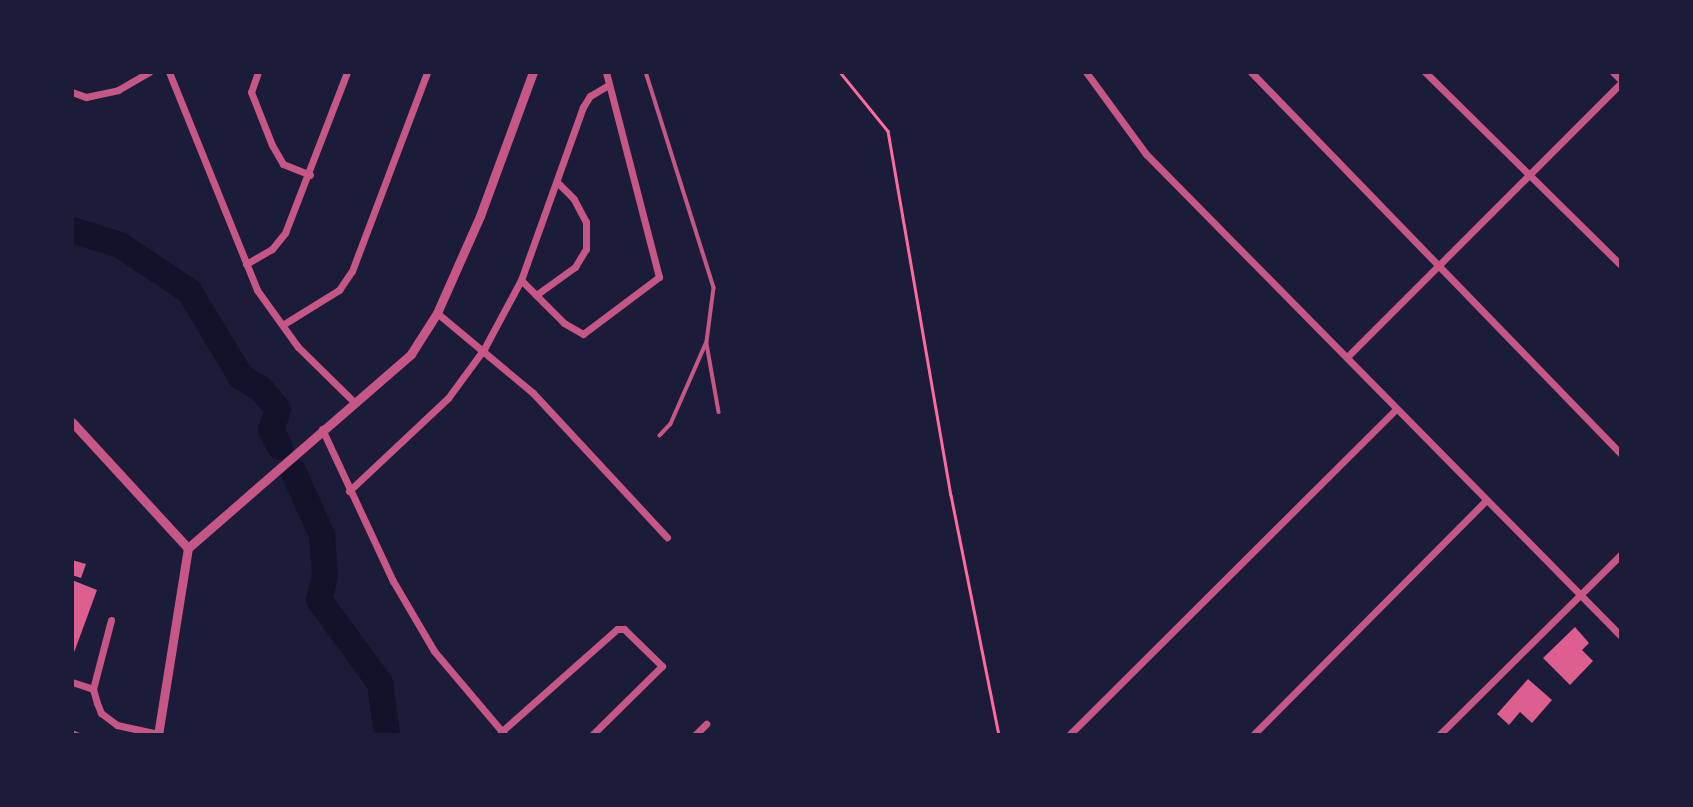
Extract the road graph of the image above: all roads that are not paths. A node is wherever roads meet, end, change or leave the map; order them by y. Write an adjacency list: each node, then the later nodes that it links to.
1 (149, 72): 17 (street)
2 (169, 72): 21 (street)
3 (258, 72): 19 (street)
4 (347, 72): 19 (street)
5 (427, 72): 27 (street)
6 (533, 72): 26 (street)
7 (606, 72): 16 (street)
8 (646, 72): 28 (lane)
9 (1086, 72): 14 (street)
10 (1099, 72): 14 (street)
11 (1251, 72): 22 (street)
12 (1426, 72): 18 (street)
13 (1613, 72): 15 (street)
14 (1093, 79): 30 (street)
15 (1621, 81): 18 (street)
16 (608, 85): 20 (street); 25 (street)
17 (72, 92)
18 (1529, 174): 22 (street); 23 (street)
19 (310, 175): 21 (street)
20 (558, 183): 24 (street); 25 (street)
21 (246, 264): 27 (street)
22 (1439, 264): 30 (street); 37 (street)
23 (1621, 265)
24 (521, 281): 25 (street); 29 (street)
25 (536, 295)
26 (437, 313): 29 (street); 31 (street)
27 (284, 324): 31 (street)
28 (707, 342): 33 (lane); 36 (lane)
29 (484, 349): 38 (street); 40 (street)
30 (1347, 357): 32 (street)
31 (355, 403): 35 (street)
32 (1395, 409): 39 (street); 55 (street)
33 (719, 412)
34 (72, 422): 41 (street)
35 (322, 429): 38 (street); 41 (street)
36 (660, 436)
37 (1621, 454)
38 (349, 491): 50 (street)
39 (1484, 502): 43 (street); 56 (street)
40 (667, 537)
41 (188, 548): 51 (street)
42 (1621, 554): 43 (street)
43 (1578, 596): 45 (street); 57 (street)
44 (111, 620): 47 (street)
45 (1621, 636)
46 (72, 682): 47 (street)
47 (93, 689): 51 (street)
48 (706, 724): 54 (street)
49 (72, 732): 52 (lane)
50 (503, 733): 53 (street)
51 (158, 734)
52 (80, 735)
53 (592, 735)
54 (695, 735)
55 (1069, 735)
56 (1253, 735)
57 (1439, 735)

